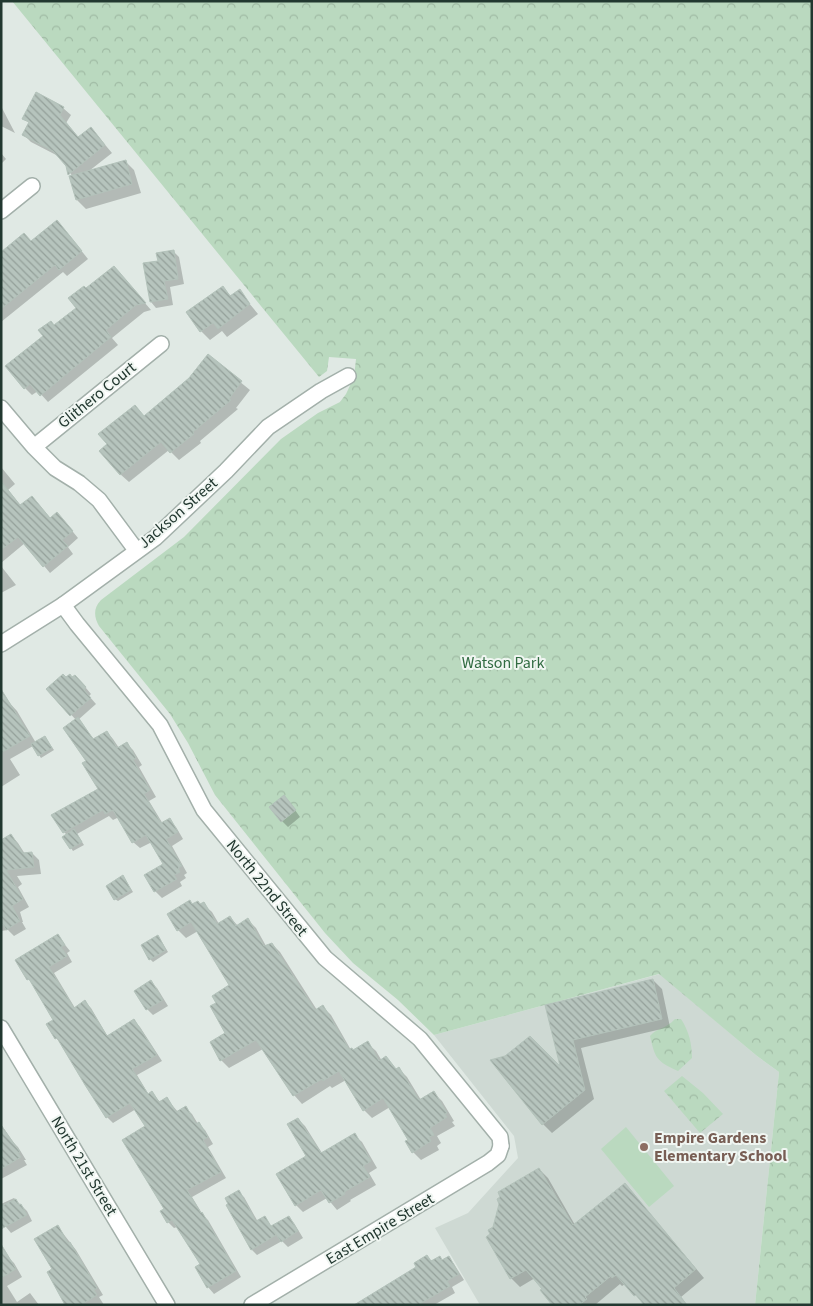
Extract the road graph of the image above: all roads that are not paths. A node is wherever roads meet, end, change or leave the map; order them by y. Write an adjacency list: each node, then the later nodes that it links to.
1 (32, 186): 2 (street)
2 (1, 211)
3 (161, 344): 6 (street, Glithero Court)
4 (348, 376): 7 (street, Jackson Street)
5 (1, 408): 6 (street)
6 (34, 447): 7 (street)
7 (136, 550): 8 (street, Jackson Street)
8 (63, 604): 9 (street, Jackson Street); 11 (street, North 22nd Street)
9 (1, 644)
10 (1, 1028): 12 (street, North 21st Street)
11 (501, 1146): 13 (street, East Empire Street)
12 (167, 1305)
13 (252, 1305)

